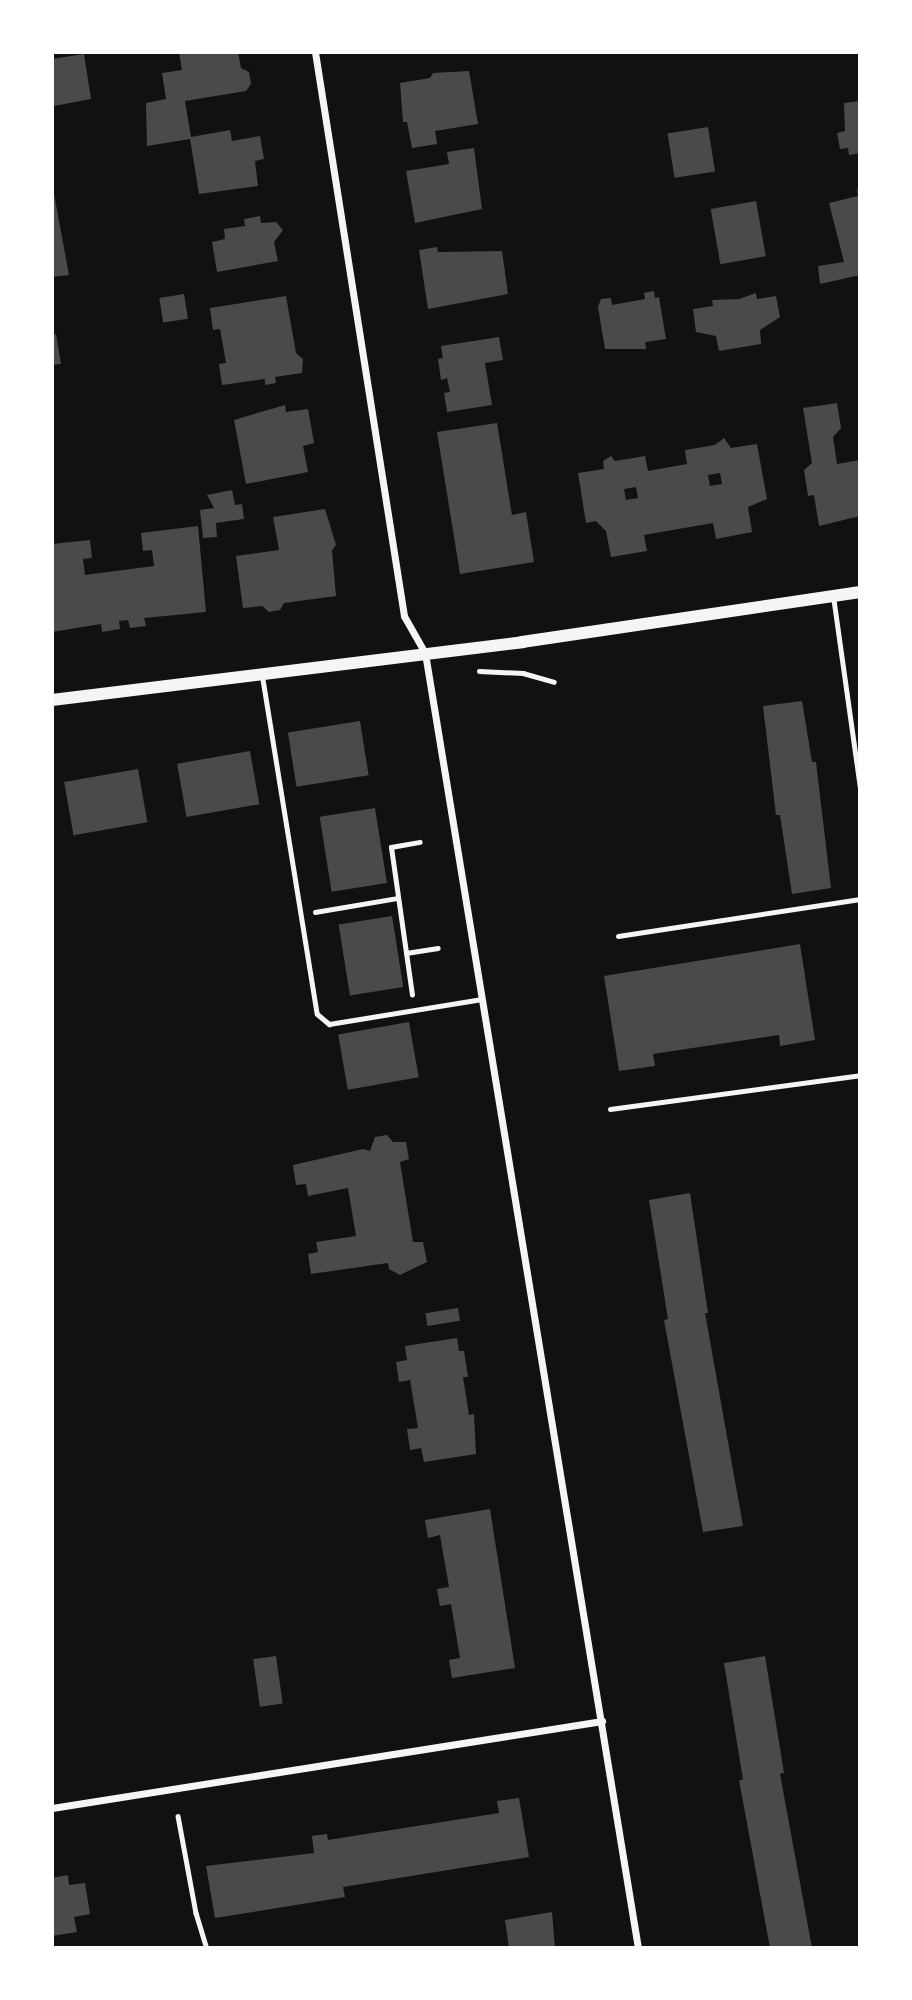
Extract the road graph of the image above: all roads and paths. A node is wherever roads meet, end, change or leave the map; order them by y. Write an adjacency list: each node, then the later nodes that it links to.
1 (315, 52): 4 (street)
2 (859, 592): 3 (street)
3 (833, 596): 4 (street); 9 (lane)
4 (425, 653): 6 (street); 17 (street)
5 (488, 671): 7 (path)
6 (262, 673): 8 (street); 13 (lane)
7 (554, 682)
8 (52, 700)
9 (859, 789)
10 (420, 842): 11 (path)
11 (398, 898): 13 (path); 16 (path)
12 (859, 899): 14 (lane)
13 (301, 915): 18 (lane)
14 (618, 936)
15 (438, 948): 16 (path)
16 (406, 953): 18 (path)
17 (482, 999): 18 (lane); 21 (street)
18 (414, 1010)
19 (859, 1075): 20 (lane)
20 (610, 1109)
21 (601, 1721): 22 (street); 25 (street)
22 (52, 1808)
23 (178, 1816): 24 (path)
24 (207, 1948)
25 (638, 1948)

